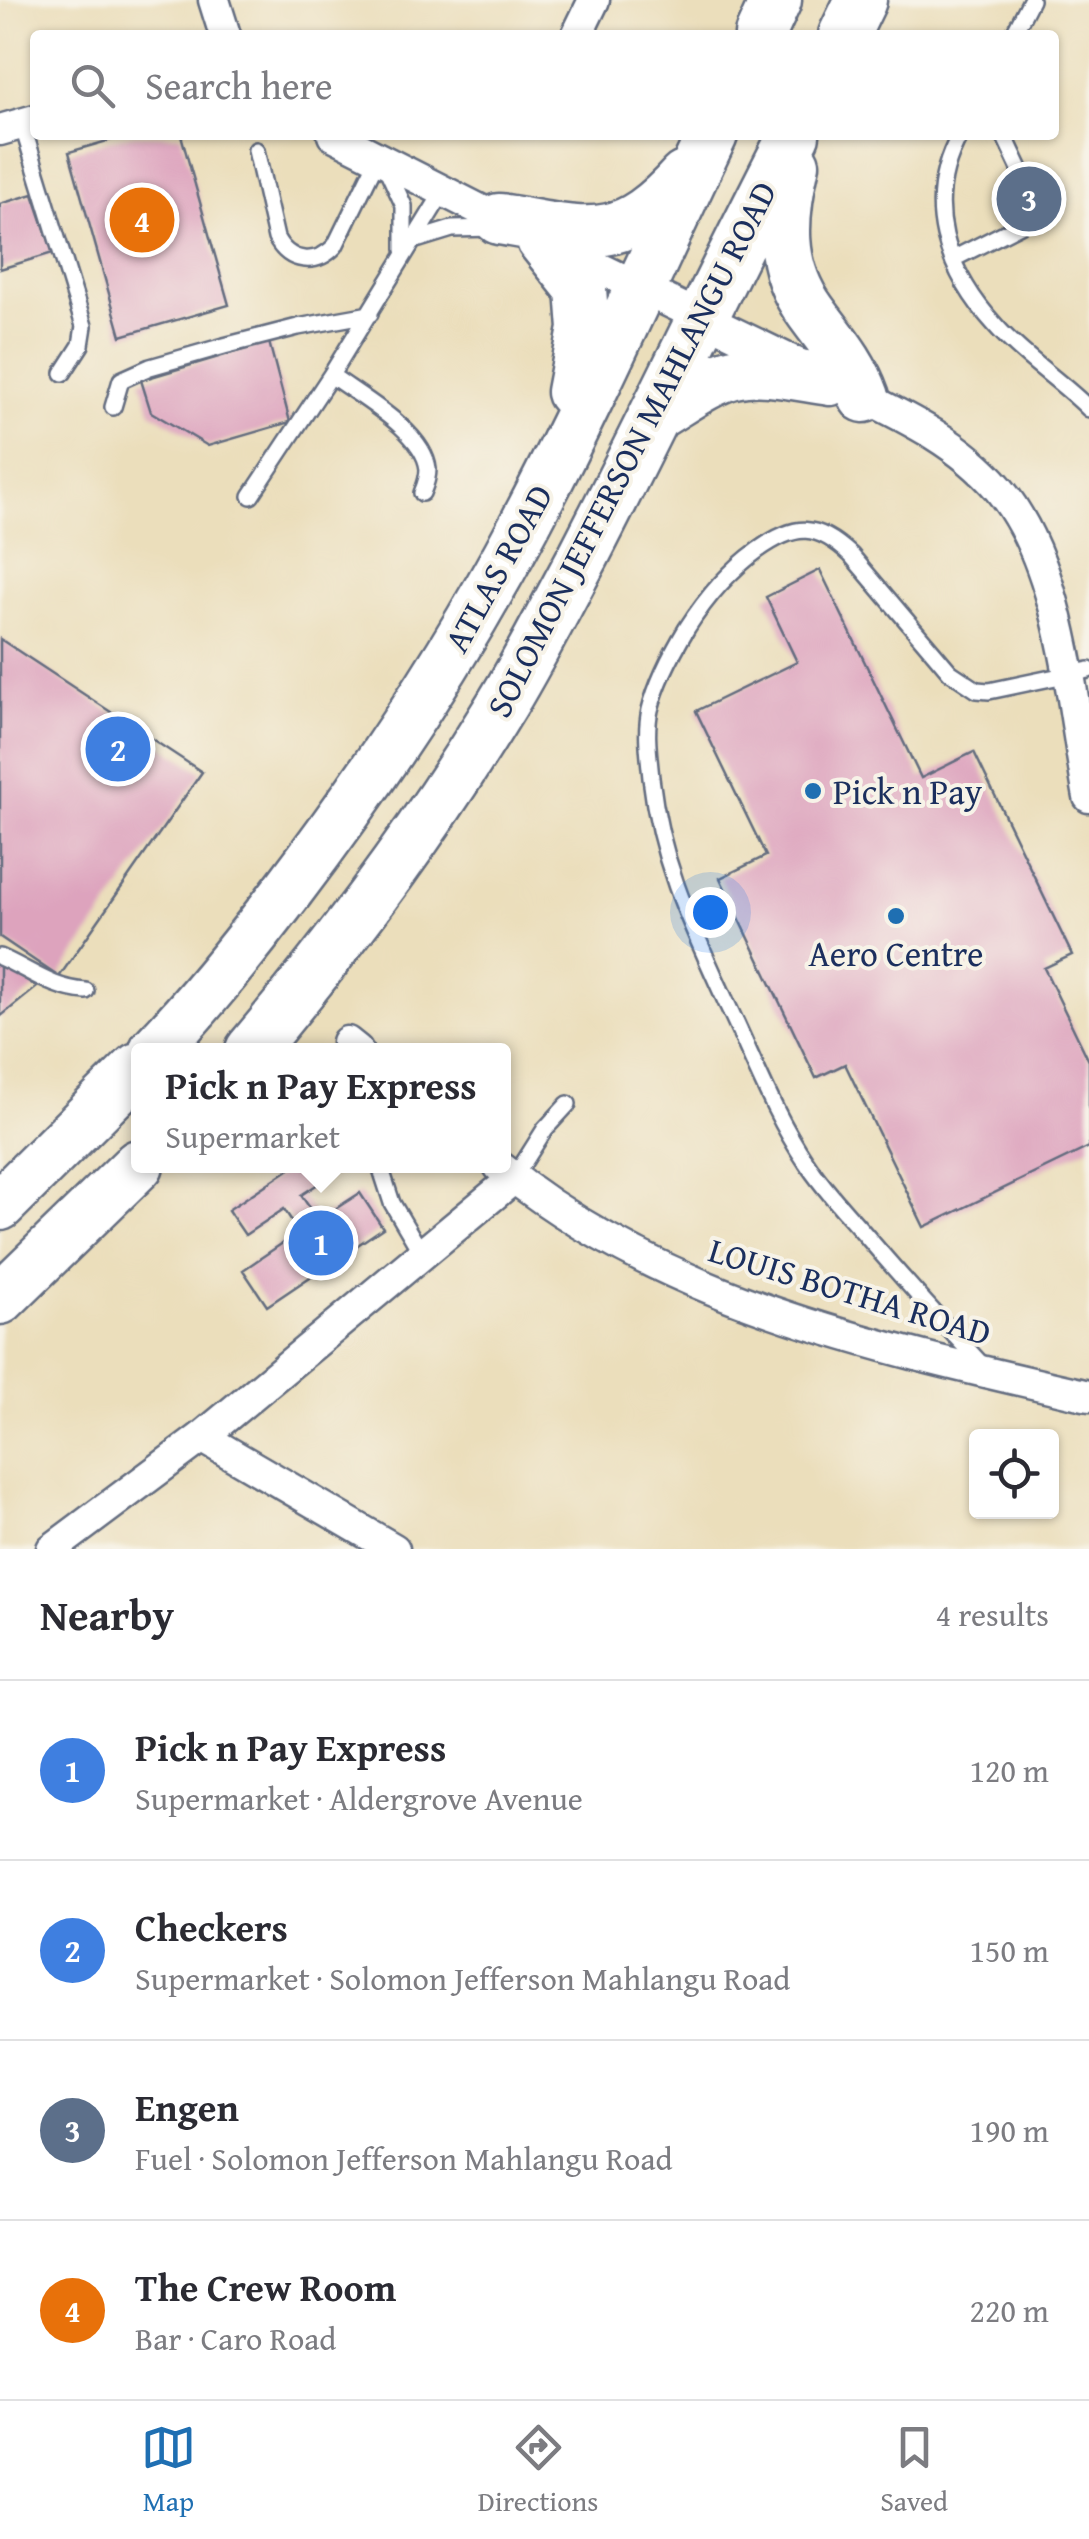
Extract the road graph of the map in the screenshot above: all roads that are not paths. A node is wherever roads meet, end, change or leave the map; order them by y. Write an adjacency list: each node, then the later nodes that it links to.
1 (214, 0): 6 (street)
2 (594, 0): 7 (street)
3 (776, 0): 8 (main road)
4 (861, 0): 9 (main road)
5 (1031, 0): 10 (lane)
6 (223, 30)
7 (579, 30)
8 (762, 30)
9 (846, 30)
10 (1016, 30)
11 (19, 125): 28 (lane)
12 (342, 140): 19 (street)
13 (791, 140): 27 (main road, SOLOMON JEFFERSON MAHLANGU ROAD)
14 (803, 140): 30 (main road)
15 (958, 140): 24 (lane)
16 (1006, 140): 24 (lane)
17 (706, 147): 21 (main road); 25 (main road, SOLOMON JEFFERSON MAHLANGU ROAD)
18 (256, 150): 19 (lane)
19 (381, 162): 20 (street); 23 (lane)
20 (443, 192): 21 (street); 22 (lane)
21 (520, 229): 22 (lane); 25 (street); 34 (main road)
22 (414, 240): 23 (lane)
23 (404, 259): 26 (lane)
24 (954, 259): 32 (lane)
25 (640, 288): 27 (street); 34 (main road, ATLAS ROAD)
26 (370, 314): 29 (lane); 31 (lane)
27 (702, 316): 30 (street); 33 (main road, SOLOMON JEFFERSON MAHLANGU ROAD)
28 (63, 372)
29 (331, 375): 35 (lane); 36 (lane)
30 (847, 389): 33 (main road); 37 (street)
31 (113, 407)
32 (1089, 408)
33 (657, 414): 42 (main road, SOLOMON JEFFERSON MAHLANGU ROAD)
34 (563, 446): 41 (main road, ATLAS ROAD)
35 (422, 493)
36 (251, 496)
37 (1078, 672): 38 (street); 53 (lane)
38 (1089, 797)
39 (0, 957): 40 (lane)
40 (86, 990)
41 (161, 1043)
42 (257, 1043)
43 (131, 1075): 50 (main road)
44 (568, 1104): 45 (lane)
45 (511, 1166)
46 (131, 1172): 52 (main road)
47 (382, 1173): 51 (lane)
48 (505, 1173): 51 (street)
49 (508, 1173): 53 (street, LOUIS BOTHA ROAD)
50 (0, 1205)
51 (422, 1254): 55 (street)
52 (0, 1298)
53 (991, 1374): 54 (street, LOUIS BOTHA ROAD)
54 (1089, 1396)
55 (202, 1437): 56 (street); 57 (street)
56 (52, 1549)
57 (394, 1549)

